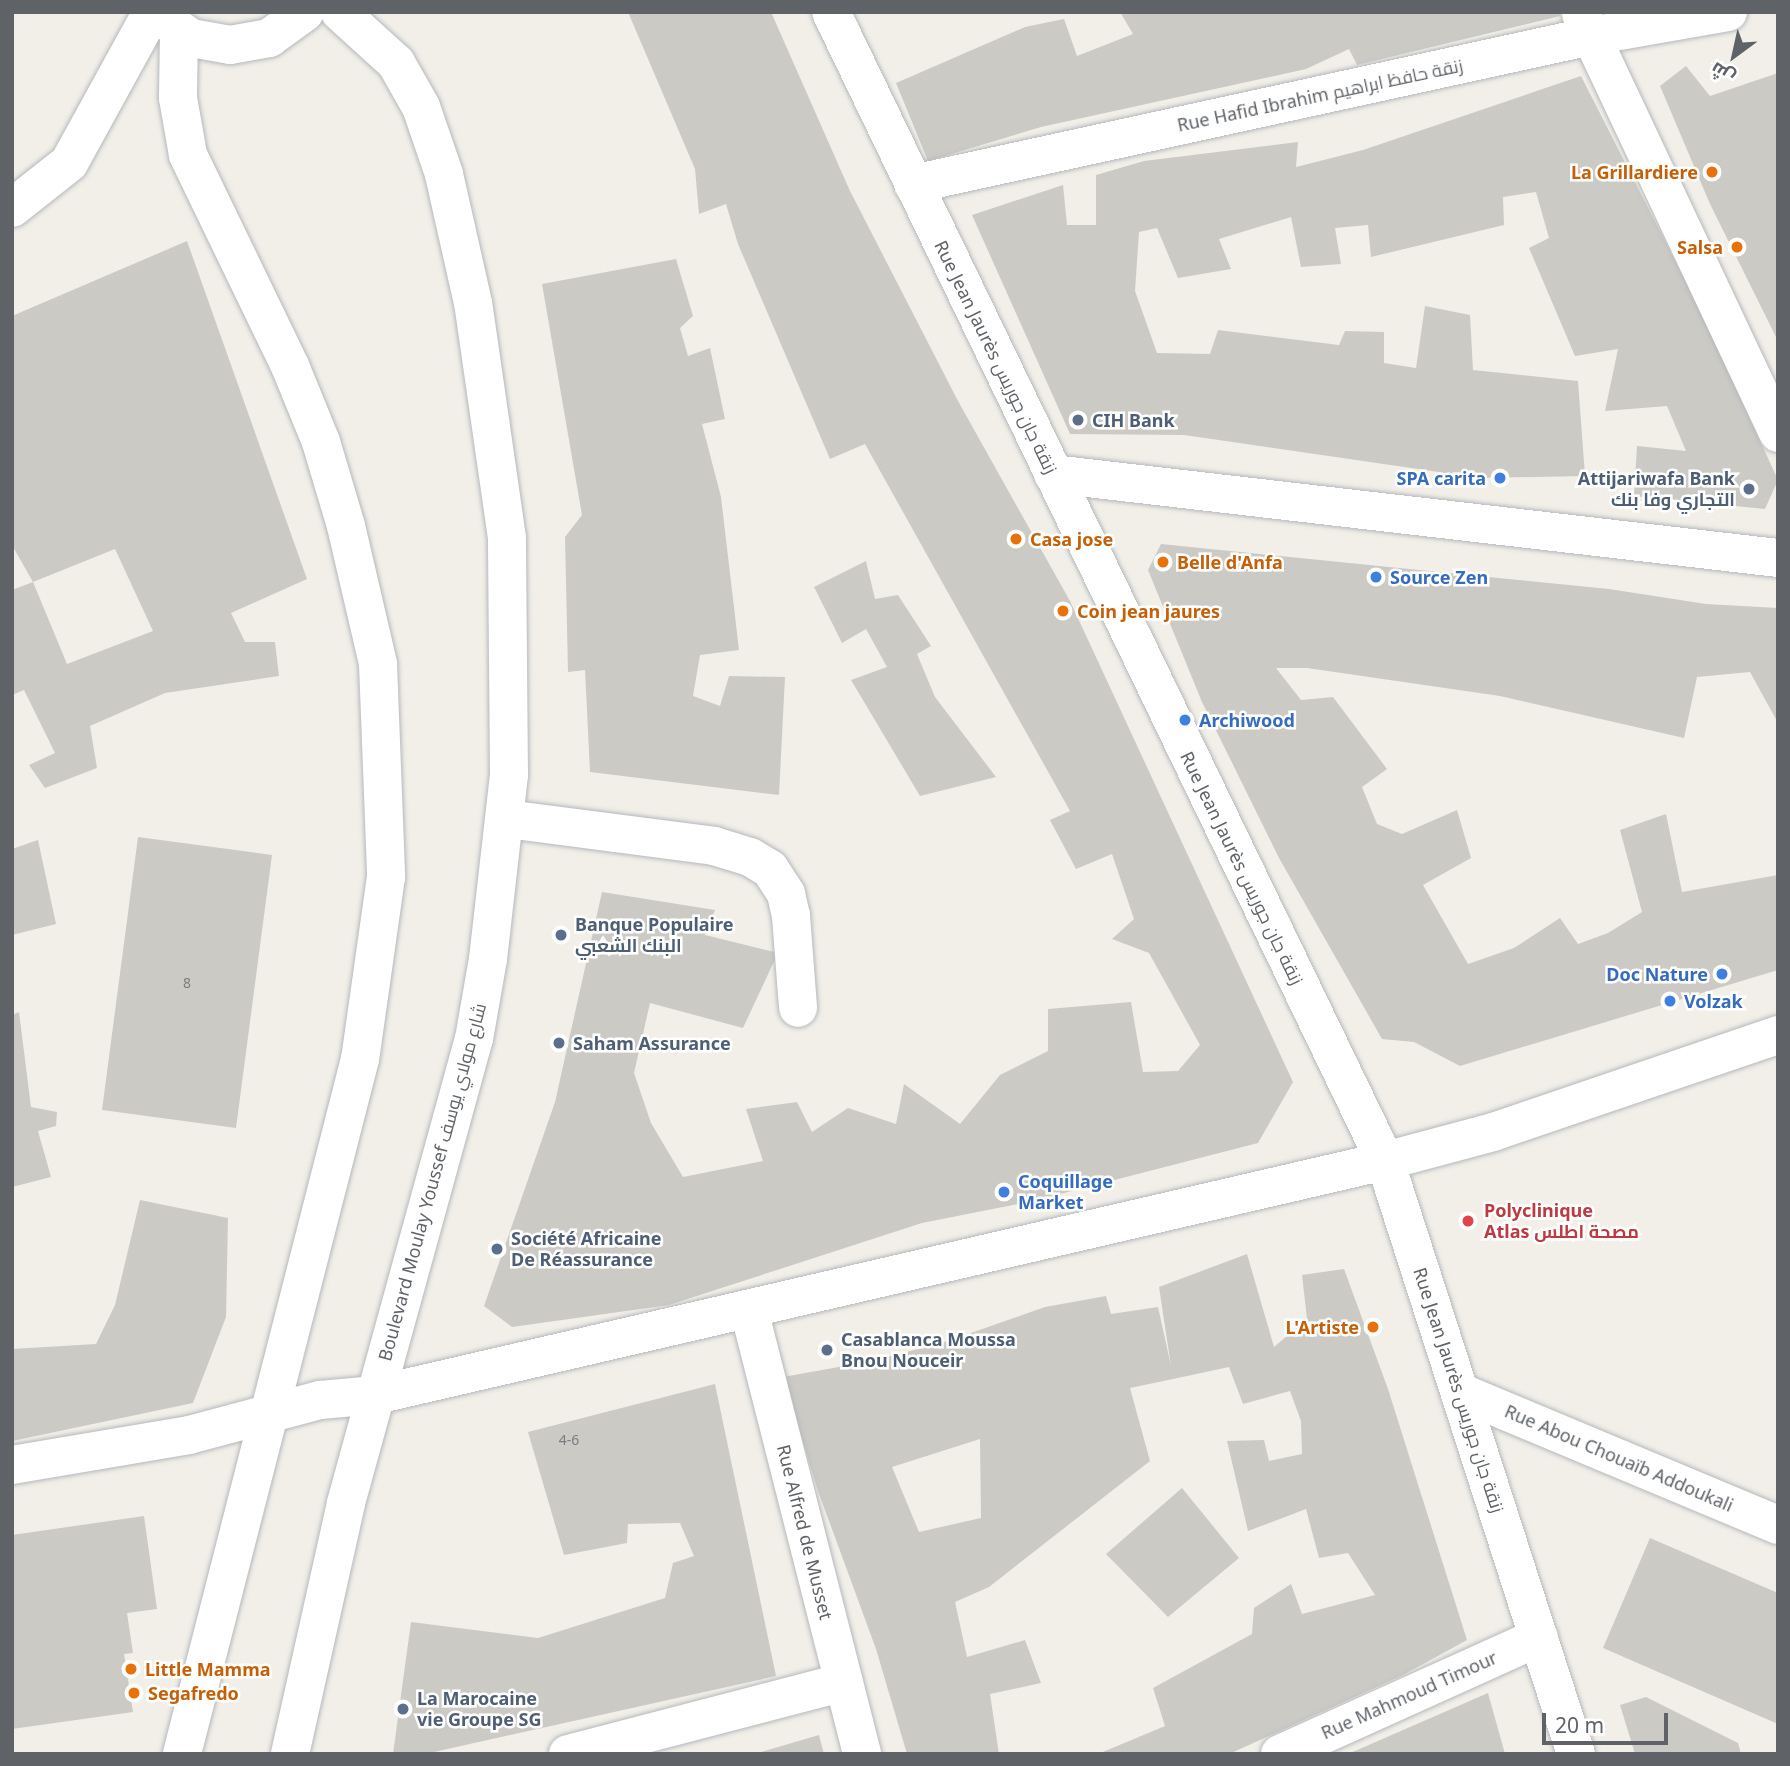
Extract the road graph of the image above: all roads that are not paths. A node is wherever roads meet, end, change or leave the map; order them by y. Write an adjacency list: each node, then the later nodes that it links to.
1 (305, 12): 5 (street)
2 (340, 12): 12 (street, Boulevard Moulay Youssef شارع مولاي يوسف)
3 (831, 12): 7 (street, Rue Jean Jaurès زنقة جان جوريس)
4 (1728, 12): 6 (street, Rue Hafid Ibrahim زنقة حافظ ابراهيم)
5 (162, 19): 8 (street); 19 (street)
6 (1586, 24): 7 (street, Rue Hafid Ibrahim زنقة حافظ ابراهيم); 9 (street)
7 (913, 184): 10 (street, Rue Jean Jaurès زنقة جان جوريس)
8 (12, 208)
9 (1778, 433)
10 (1053, 474): 11 (street); 15 (street, Rue Jean Jaurès زنقة جان جوريس)
11 (1778, 558)
12 (507, 819): 13 (street); 18 (street, Boulevard Moulay Youssef شارع مولاي يوسف)
13 (798, 1008)
14 (1778, 1035): 15 (street)
15 (1385, 1161): 16 (street); 17 (street, Rue Jean Jaurès زنقة جان جوريس)
16 (748, 1310): 18 (street); 23 (street, Rue Alfred de Musset)
17 (1460, 1392): 21 (street, Rue Abou Chouaïb Addoukali); 22 (street, Rue Jean Jaurès زنقة جان جوريس)
18 (376, 1395): 19 (street); 25 (street, Boulevard Moulay Youssef شارع مولاي يوسف)
19 (268, 1413): 20 (street); 24 (street)
20 (12, 1465)
21 (1778, 1525)
22 (1539, 1637): 28 (street, Rue Mahmoud Timour); 29 (street, Rue Jean Jaurès زنقة جان جوريس)
23 (844, 1682): 26 (street); 27 (street, Rue Alfred de Musset)
24 (182, 1754)
25 (290, 1754)
26 (568, 1754)
27 (862, 1754)
28 (1280, 1754)
29 (1576, 1754)

